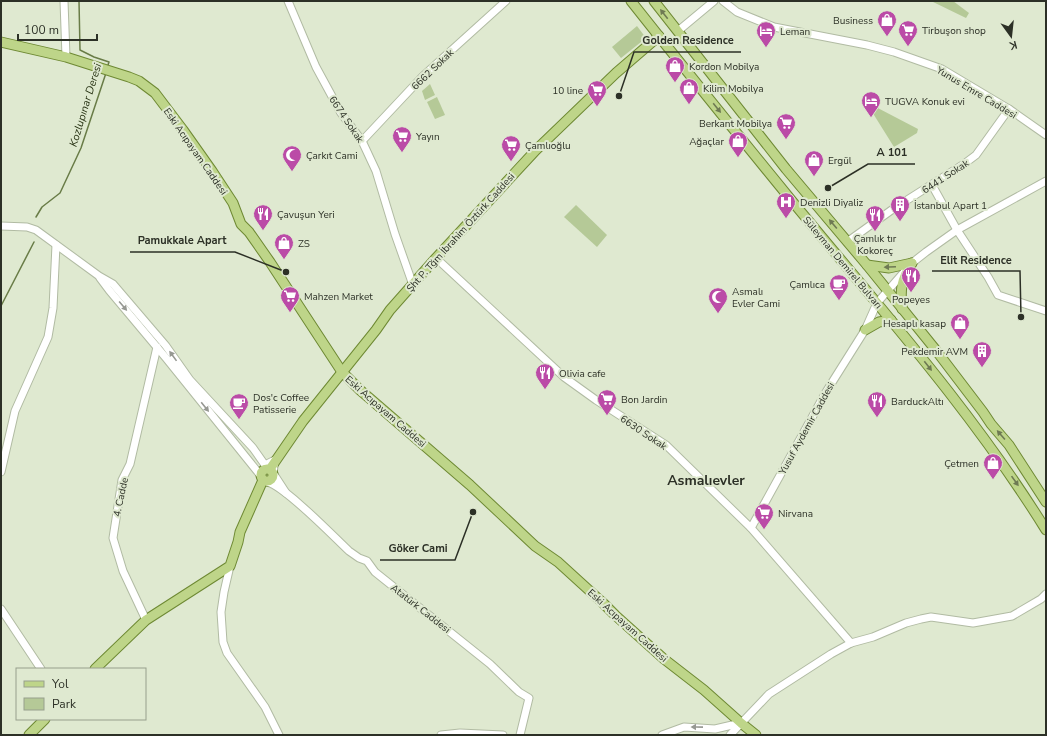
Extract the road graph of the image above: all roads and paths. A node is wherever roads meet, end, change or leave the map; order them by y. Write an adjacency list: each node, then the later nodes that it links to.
1 (64, 1): 11 (street)
2 (288, 1): 14 (street, 6674 Sokak)
3 (506, 1): 14 (street, 6662 Sokak)
4 (631, 1): 9 (main road, Süleyman Demirel Bulvarı)
5 (654, 1): 8 (main road, Süleyman Demirel Bulvarı, one-way to 5)
6 (714, 1): 8 (street)
7 (723, 1): 12 (street, Yunus Emre Caddesi)
8 (678, 31): 19 (main road, Süleyman Demirel Bulvarı, one-way to 8)
9 (659, 36): 21 (main road, Şht P. Tğm İbrahim Öztürk Caddesi); 27 (main road, Süleyman Demirel Bulvarı, one-way to 27)
10 (1, 42): 11 (main road, Eski Acıpayam Caddesi)
11 (66, 57): 33 (main road, Eski Acıpayam Caddesi)
12 (1009, 109): 13 (street, Yunus Emre Caddesi); 16 (street, 6441 Sokak)
13 (1046, 135)
14 (362, 141): 25 (street, 6674 Sokak)
15 (1046, 181): 18 (street, Yusuf Aydemir Caddesi)
16 (932, 185): 18 (street); 19 (street, 6441 Sokak)
17 (1, 226): 20 (street)
18 (957, 230): 22 (street, Yusuf Aydemir Caddesi); 29 (street)
19 (847, 242): 23 (main road, Süleyman Demirel Bulvarı)
20 (56, 245): 24 (street); 35 (street)
21 (436, 258): 25 (main road, Şht P. Tğm İbrahim Öztürk Caddesi); 39 (street, 6630 Sokak)
22 (912, 263): 23 (main road, one-way to 23); 26 (street, Yusuf Aydemir Caddesi); 28 (main road)
23 (867, 265): 26 (main road, Süleyman Demirel Bulvarı)
24 (99, 276): 32 (street, one-way to 32); 34 (street, one-way to 24)
25 (413, 284): 33 (main road, Şht P. Tğm İbrahim Öztürk Caddesi)
26 (888, 291): 27 (street, Yusuf Aydemir Caddesi); 28 (main road, Süleyman Demirel Bulvarı)
27 (877, 303): 30 (main road, Süleyman Demirel Bulvarı); 31 (street, Yusuf Aydemir Caddesi)
28 (902, 308): 38 (main road, Süleyman Demirel Bulvarı, one-way to 28)
29 (1046, 311)
30 (891, 320): 31 (main road); 40 (main road, Süleyman Demirel Bulvarı, one-way to 40)
31 (865, 330): 39 (street, Yusuf Aydemir Caddesi)
32 (157, 347): 36 (street, one-way to 36); 44 (street, 4. Cadde)
33 (342, 372): 34 (main road, Şht P. Tğm İbrahim Öztürk Caddesi); 49 (main road, Eski Acıpayam Caddesi)
34 (269, 469): 36 (main road, Şht P. Tğm İbrahim Öztürk Caddesi); 37 (street)
35 (1, 472)
36 (264, 480): 37 (street); 41 (main road)
37 (286, 493): 54 (street, Atatürk Caddesi)
38 (1046, 502)
39 (751, 528): 45 (street, 6630 Sokak)
40 (1046, 530)
41 (230, 566): 44 (main road); 51 (street)
42 (1046, 594): 45 (street)
43 (1, 609): 46 (street)
44 (146, 620): 47 (main road)
45 (851, 643): 49 (street)
46 (40, 668)
47 (97, 668)
48 (44, 720): 50 (main road)
49 (737, 723): 55 (street, one-way to 55); 56 (street); 57 (main road, Eski Acıpayam Caddesi)
50 (29, 735)
51 (279, 735)
52 (441, 735): 53 (street)
53 (503, 735)
54 (520, 735)
55 (662, 735)
56 (730, 735)
57 (756, 735)

